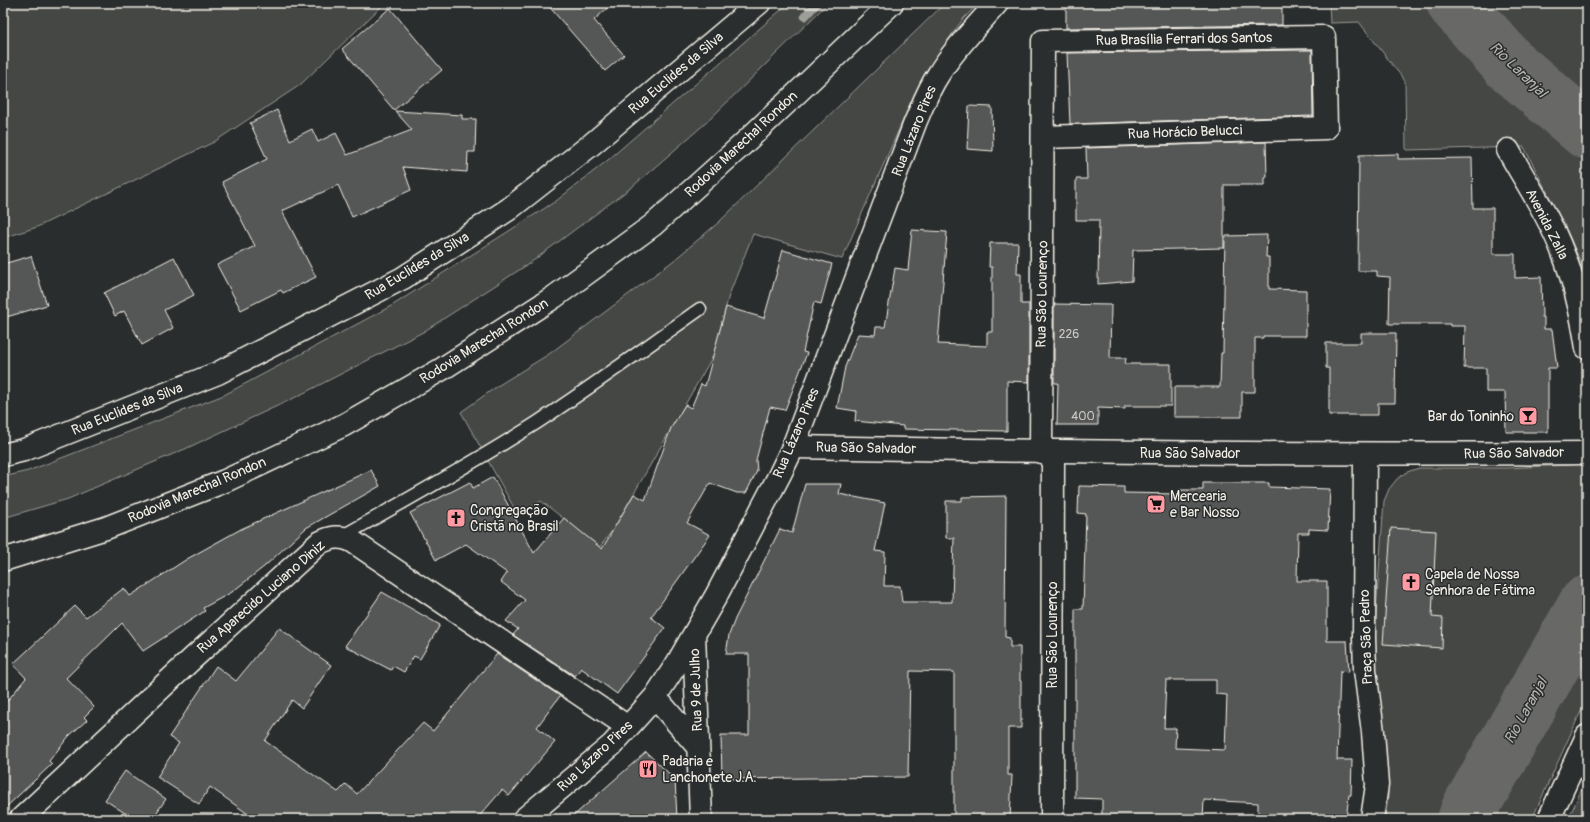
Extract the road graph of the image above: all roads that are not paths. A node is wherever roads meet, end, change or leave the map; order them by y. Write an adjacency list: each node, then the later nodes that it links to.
1 (759, 3): 14 (street, Rua Euclides da Silva)
2 (997, 3): 10 (street, Rua Lázaro Pires)
3 (887, 5): 16 (street, Rodovia Marechal Rondon)
4 (1043, 41): 5 (street, Rua Brasília Ferrari dos Santos); 6 (street, Rua São Lourenço)
5 (1326, 128): 6 (street, Rua Horácio Belucci)
6 (1044, 137): 11 (street, Rua São Lourenço)
7 (1508, 150): 9 (street, Avenida Zalla)
8 (700, 309): 15 (lane)
9 (1587, 348)
10 (793, 447): 11 (street, Rua São Salvador); 17 (street, Rua Lázaro Pires)
11 (1047, 452): 13 (street, Rua São Salvador); 25 (street, Rua São Lourenço)
12 (1587, 453): 13 (street, Rua São Salvador)
13 (1366, 454): 26 (street, Praça São Pedro)
14 (3, 455)
15 (341, 537): 19 (street, Rua Aparecido Luciano Diniz); 22 (street, Rua Aparecido Luciano Diniz)
16 (3, 560)
17 (694, 633): 18 (street, Rua Lázaro Pires); 21 (street, Rua 9 de Julho)
18 (655, 697): 19 (street, Rua Lázaro Pires); 21 (street, Rua 9 de Julho)
19 (628, 727): 23 (street, Rua Lázaro Pires)
20 (1587, 736): 27 (street)
21 (698, 747): 24 (street, Rua 9 de Julho)
22 (21, 819)
23 (524, 819)
24 (701, 819)
25 (1052, 819)
26 (1372, 819)
27 (1549, 819)

